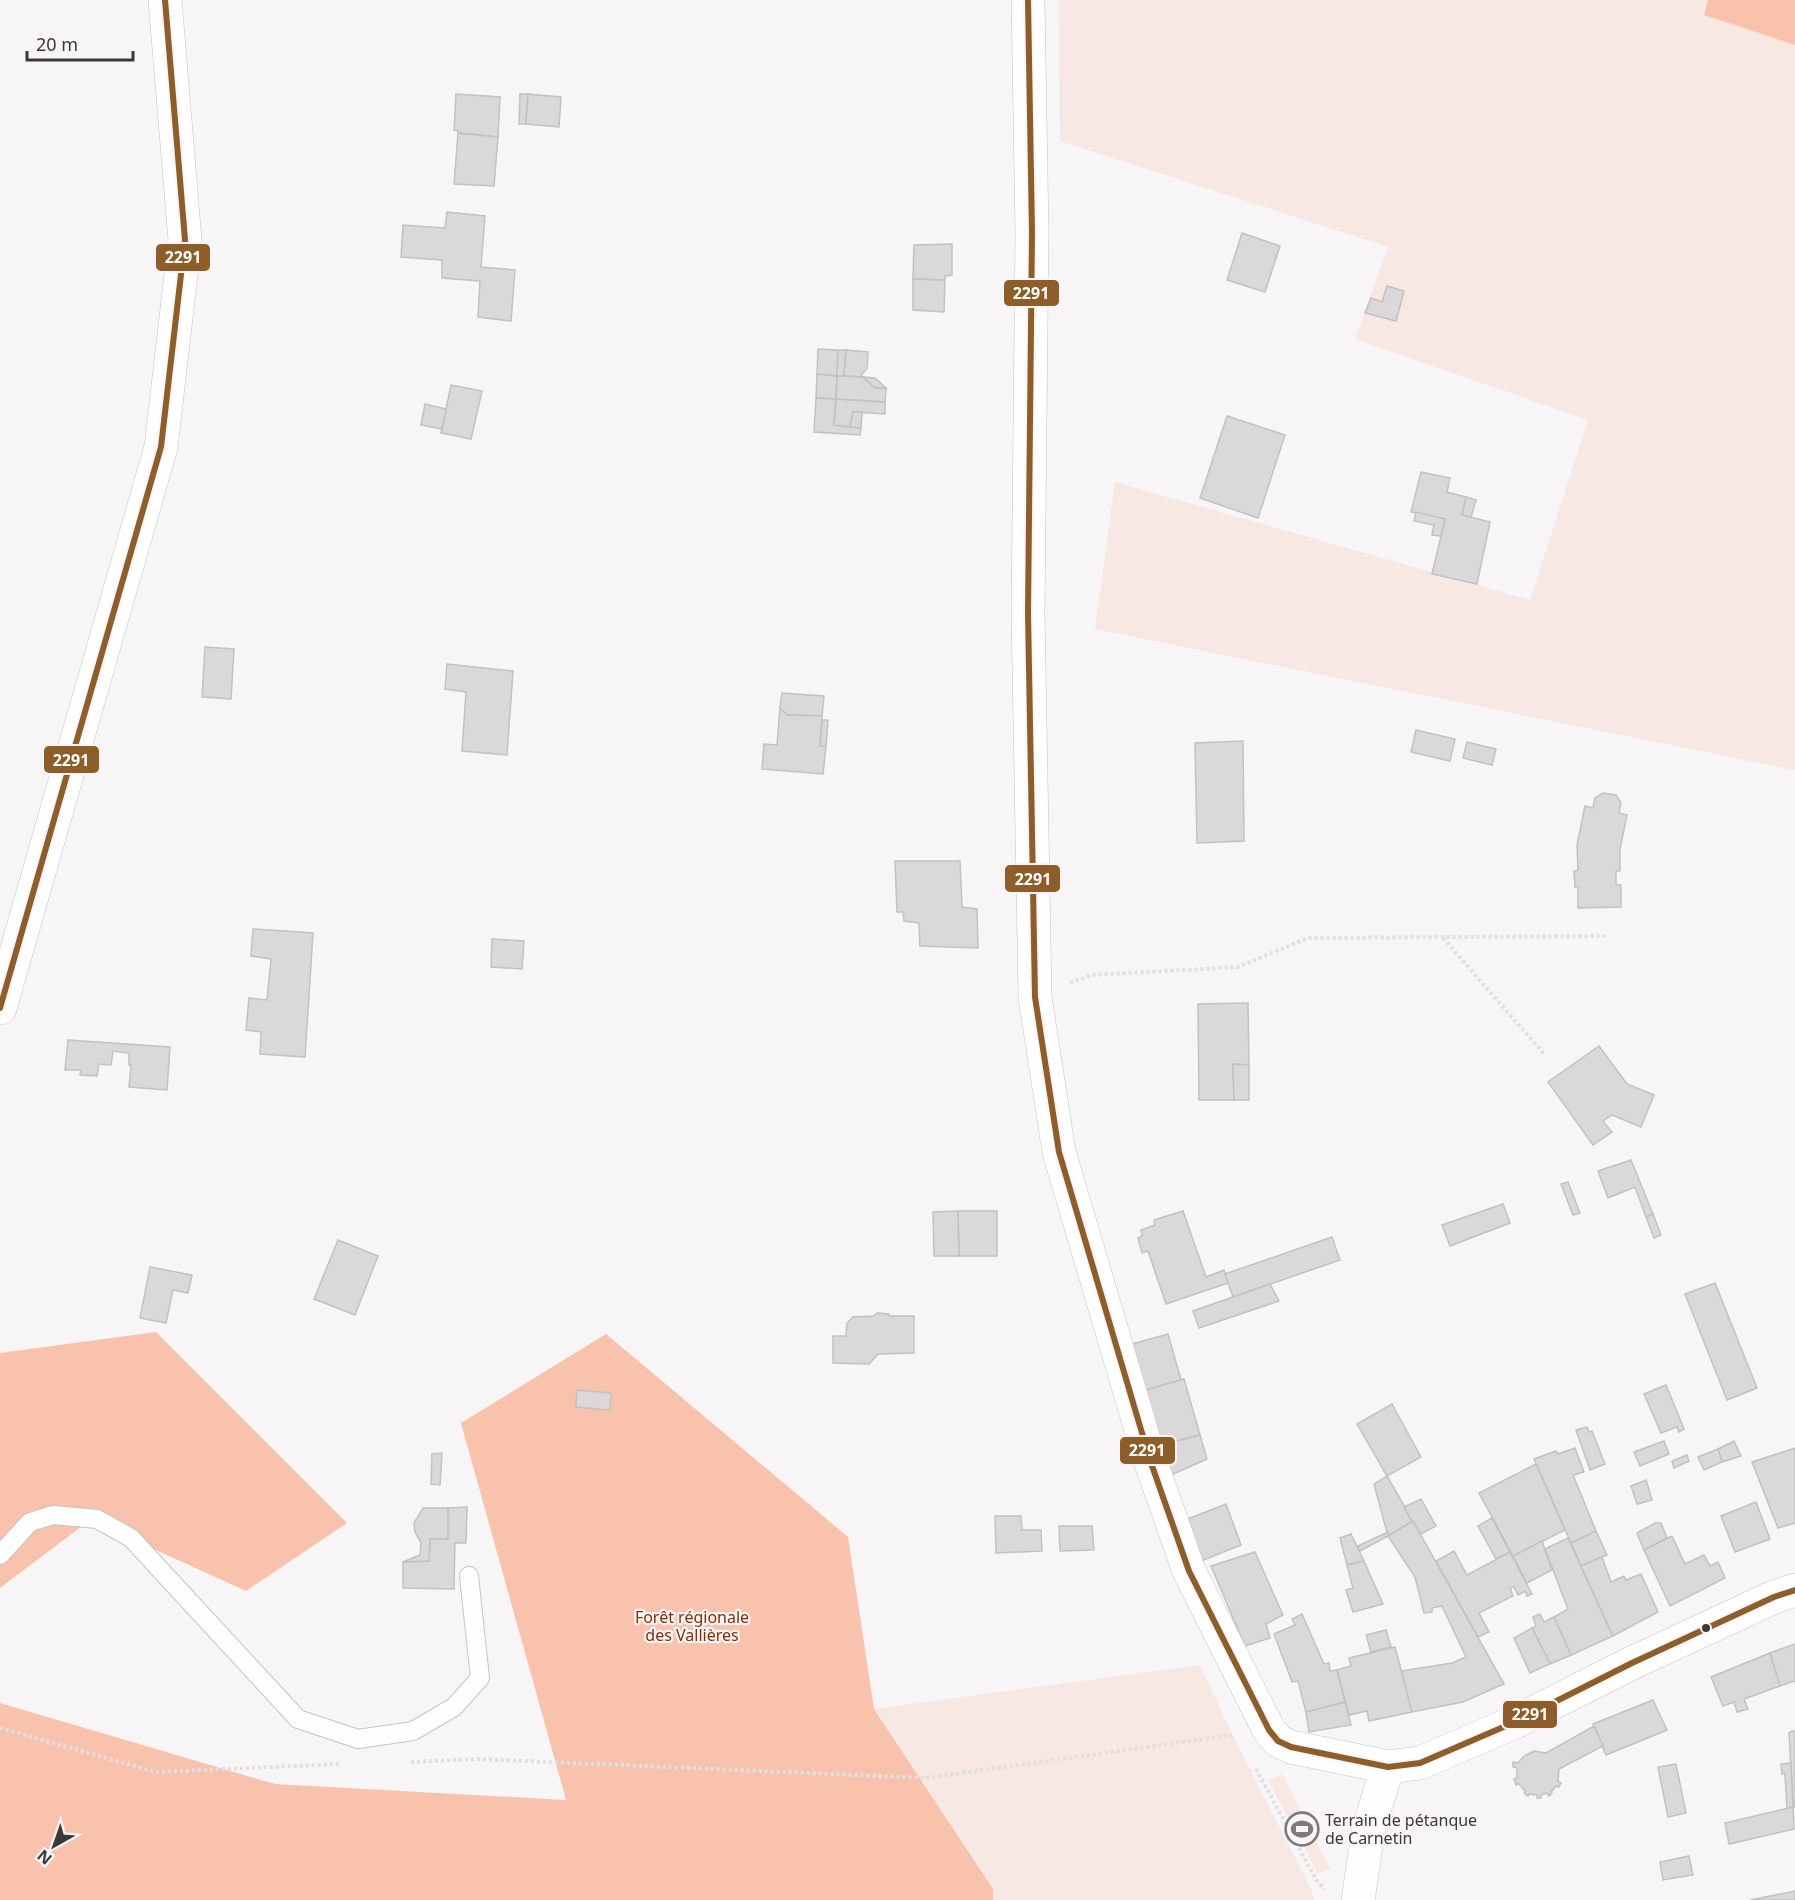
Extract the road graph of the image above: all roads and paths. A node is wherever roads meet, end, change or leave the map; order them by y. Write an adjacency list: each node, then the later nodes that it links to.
1 (165, 0): 6 (street)
2 (1028, 0): 5 (street)
3 (1607, 936): 4 (path)
4 (1443, 937): 5 (path); 7 (path)
5 (1035, 996): 12 (street)
6 (0, 1008)
7 (1545, 1055)
8 (0, 1555): 9 (lane)
9 (469, 1576)
10 (1795, 1590): 16 (street)
11 (0, 1728): 14 (path)
12 (1269, 1730): 13 (path); 16 (street)
13 (406, 1762)
14 (347, 1764)
15 (1254, 1766): 17 (path)
16 (1388, 1767): 17 (street)
17 (1343, 1898)

